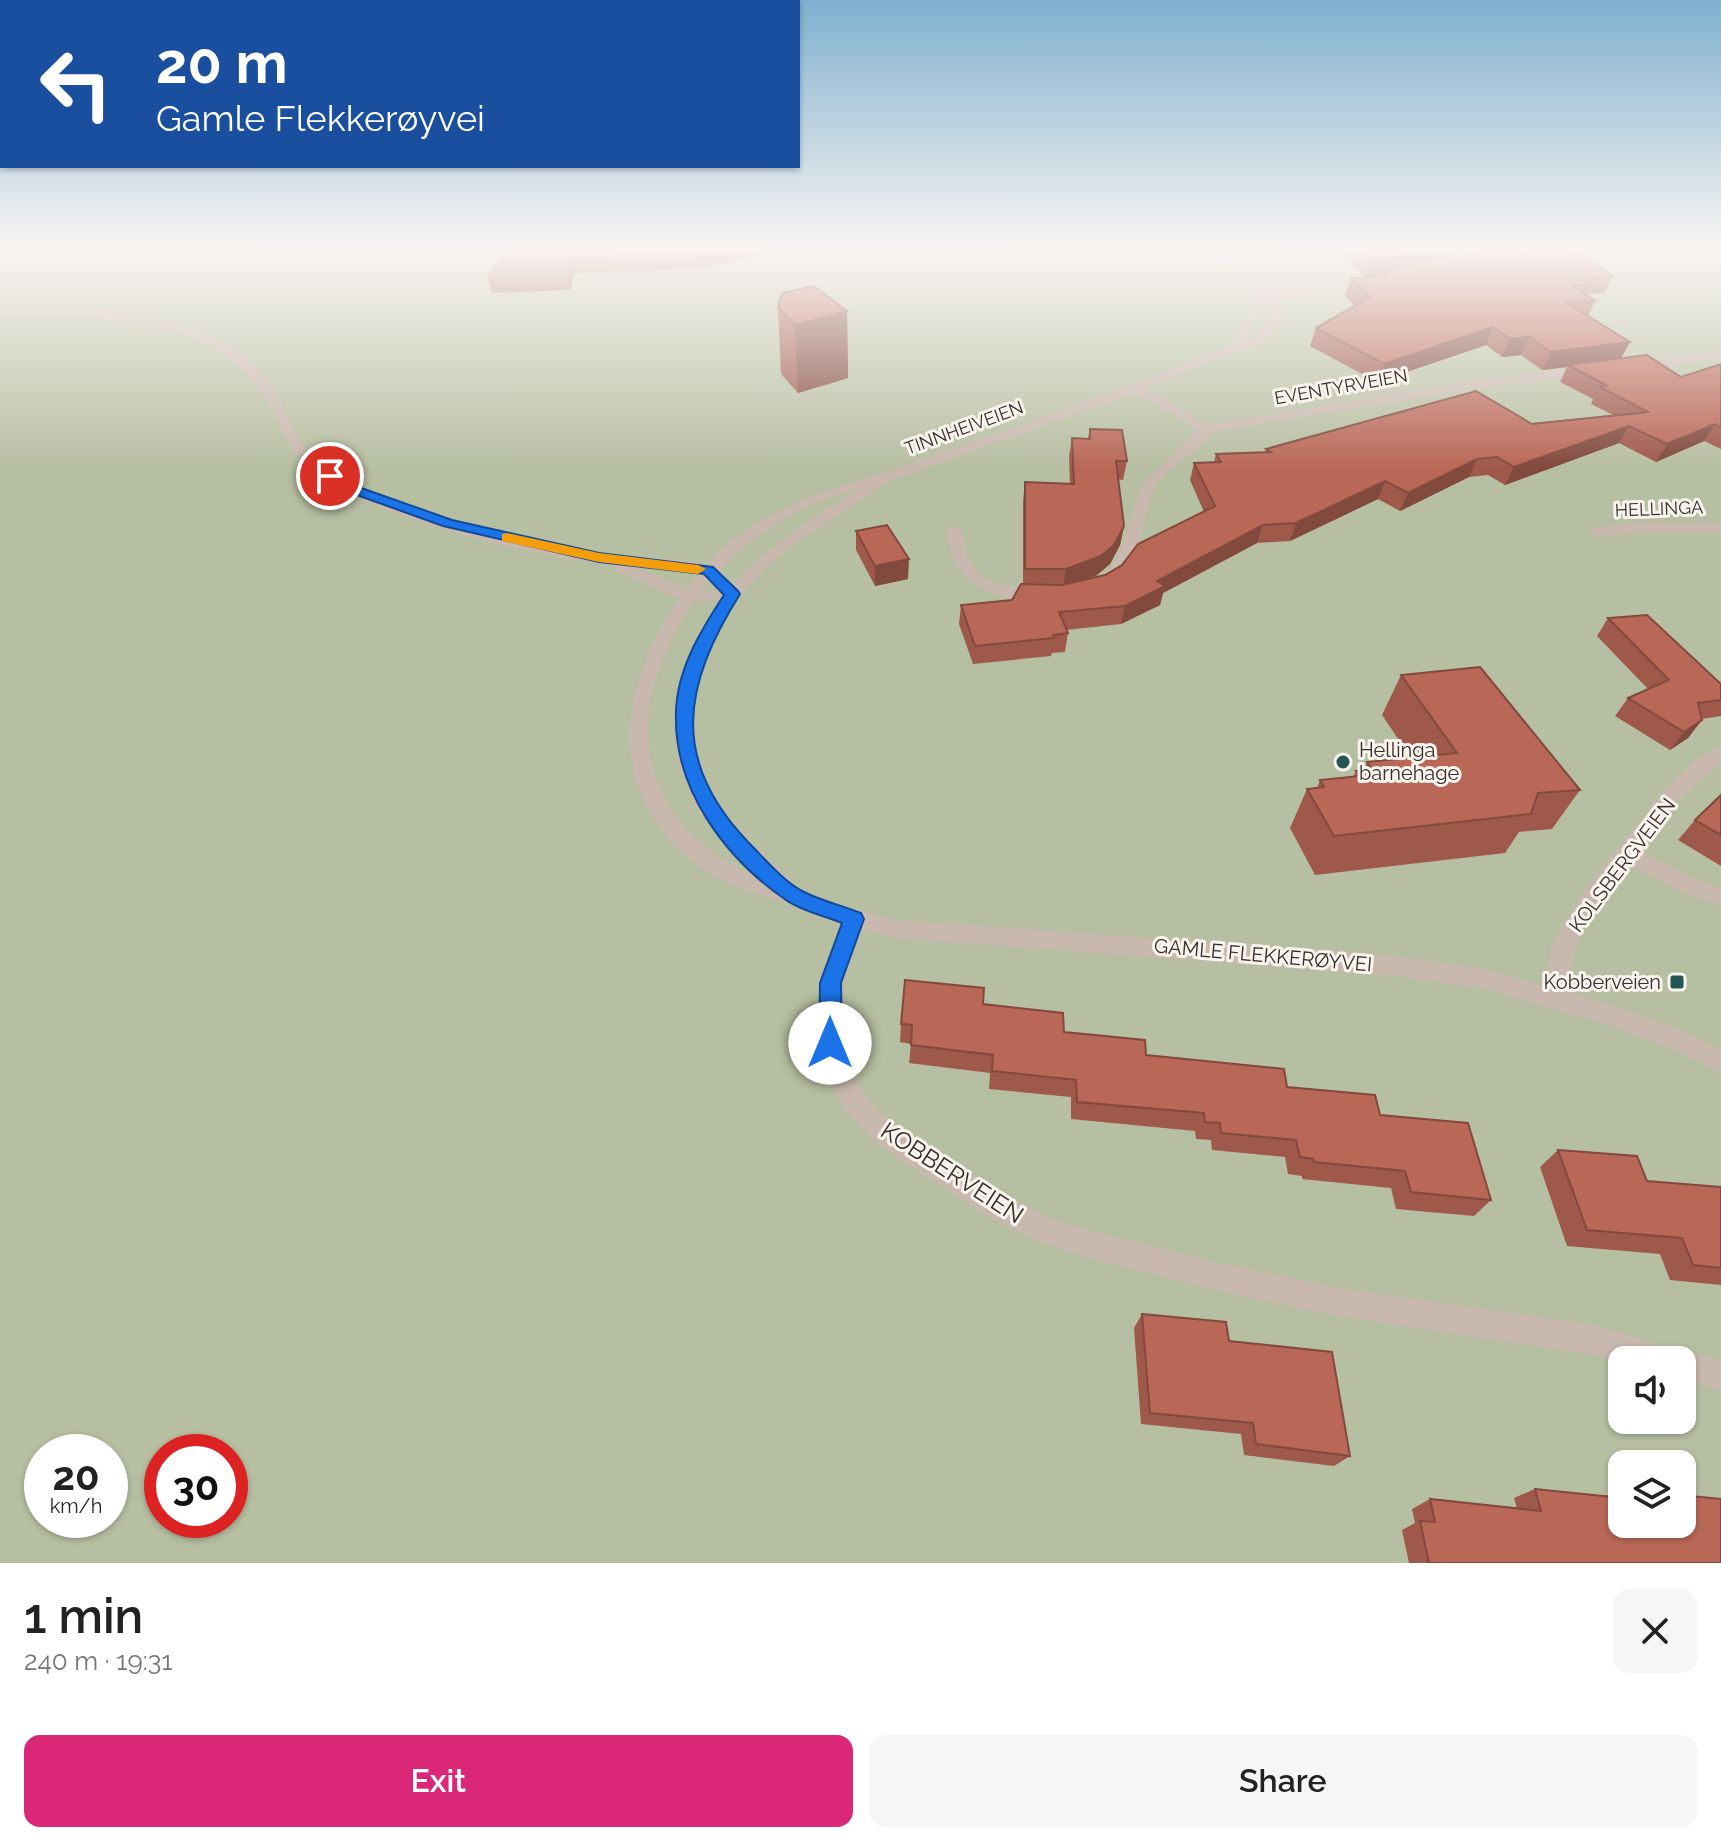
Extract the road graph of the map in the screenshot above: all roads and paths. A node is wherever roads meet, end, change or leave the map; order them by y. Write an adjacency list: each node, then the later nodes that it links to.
1 (151, 323): 12 (street)
2 (1249, 323): 4 (street)
3 (1272, 323): 4 (street, TINNHEIVEIEN)
4 (1237, 347): 6 (street, TINNHEIVEIEN)
5 (1721, 355): 7 (street, EVENTYRVEIEN)
6 (1137, 388): 7 (street); 8 (street, TINNHEIVEIEN)
7 (1206, 429): 14 (street)
8 (885, 478): 13 (street, GAMLE FLEKKERØYVEI); 15 (street, TINNHEIVEIEN)
9 (1721, 527): 11 (street, HELLINGA)
10 (954, 531): 16 (street)
11 (1598, 532)
12 (599, 558): 13 (street); 17 (street)
13 (708, 570): 15 (street); 17 (street, GAMLE FLEKKERØYVEI)
14 (1087, 590)
15 (732, 594): 17 (street); 20 (street, GAMLE FLEKKERØYVEI)
16 (1063, 594)
17 (689, 597): 20 (street, GAMLE FLEKKERØYVEI)
18 (1721, 752): 19 (street, KOLSBERGVEIEN)
19 (1627, 854): 21 (street); 23 (street, KOLSBERGVEIEN)
20 (795, 896): 22 (street, GAMLE FLEKKERØYVEI)
21 (1721, 897)
22 (854, 919): 23 (street, GAMLE FLEKKERØYVEI); 25 (street, KOBBERVEIEN)
23 (1556, 997): 24 (street, GAMLE FLEKKERØYVEI)
24 (1721, 1062)
25 (1617, 1346)
26 (1696, 1368): 27 (street)
27 (1721, 1375)

